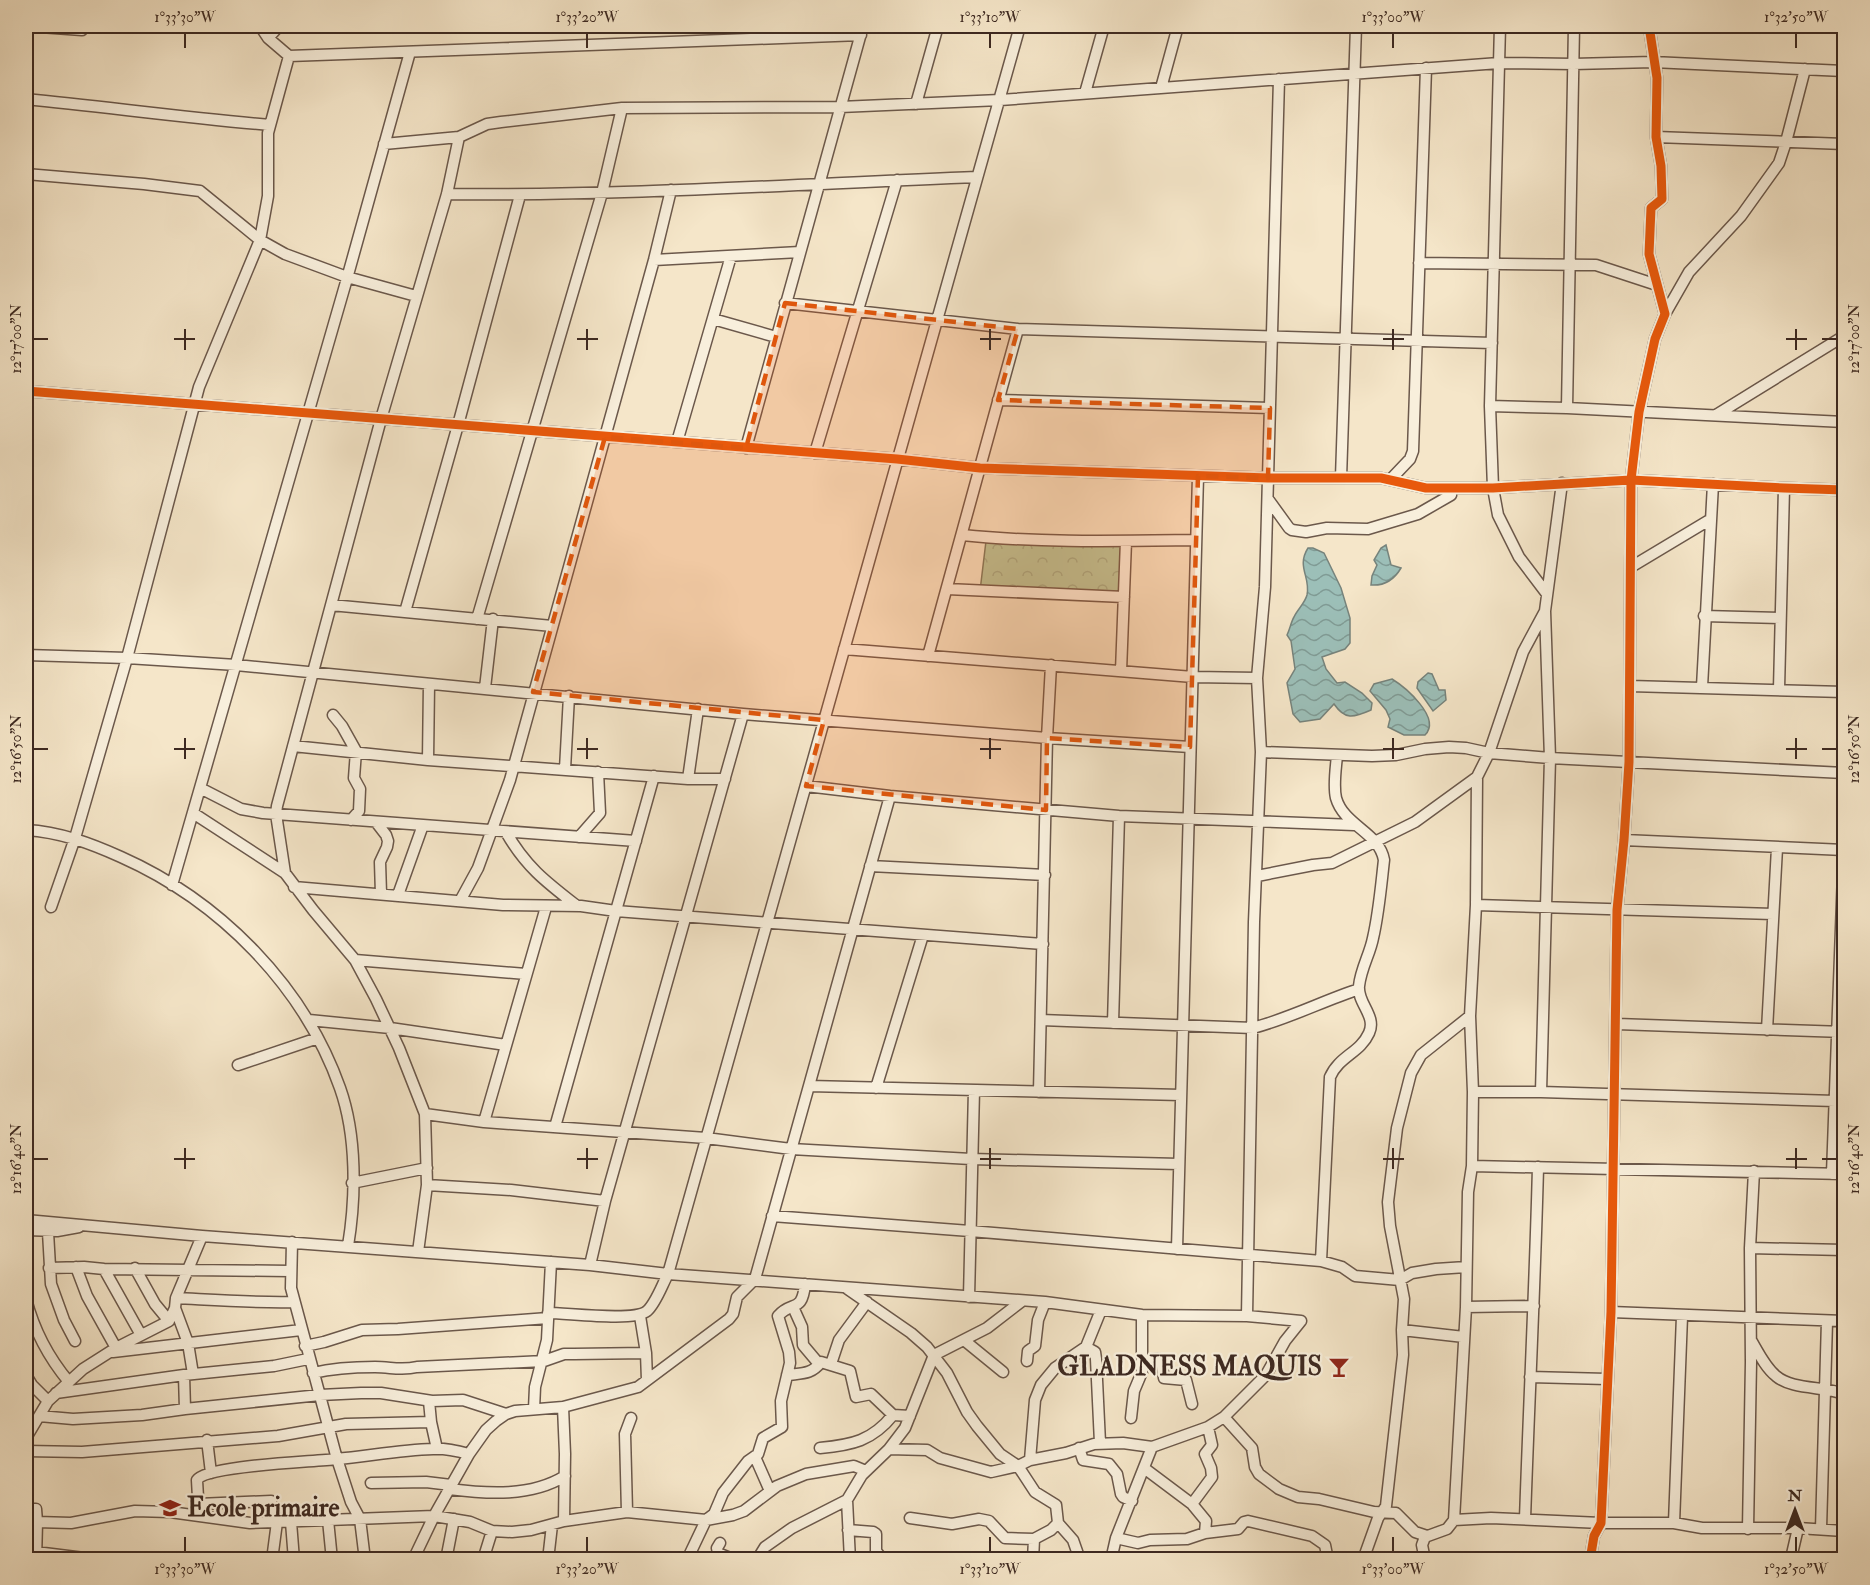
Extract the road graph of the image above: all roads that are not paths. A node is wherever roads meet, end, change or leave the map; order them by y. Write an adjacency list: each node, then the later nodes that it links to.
1 (26, 26): 2 (street)
2 (43, 26): 14 (street)
3 (260, 26): 16 (street)
4 (279, 26): 16 (street)
5 (791, 26): 17 (street)
6 (938, 26): 32 (street)
7 (1020, 26): 31 (street)
8 (1104, 26): 29 (street)
9 (1178, 26): 28 (street)
10 (1356, 26): 26 (street)
11 (1500, 26): 21 (street)
12 (1574, 26): 22 (street)
13 (1649, 26): 20 (street)
14 (82, 30)
15 (862, 30): 17 (street); 33 (street)
16 (268, 38): 19 (street)
17 (788, 38): 18 (street)
18 (410, 52): 19 (street); 39 (street)
19 (289, 56): 35 (street)
20 (1653, 62): 22 (street); 24 (street); 37 (street)
21 (1499, 63): 22 (street); 23 (street); 54 (street)
22 (1572, 64): 55 (street)
23 (1426, 68): 26 (street); 53 (street)
24 (1805, 69): 25 (street); 38 (street)
25 (1845, 71)
26 (1356, 74): 27 (street); 68 (street)
27 (1279, 79): 28 (street); 67 (street)
28 (1161, 88): 29 (street)
29 (1085, 93): 31 (street)
30 (26, 99): 35 (street)
31 (1000, 100): 32 (street); 42 (street)
32 (916, 104): 33 (street)
33 (840, 107): 34 (street); 44 (street)
34 (622, 108): 36 (street); 46 (street)
35 (270, 126): 49 (street)
36 (459, 137): 39 (street); 47 (street)
37 (1656, 137): 38 (street); 57 (street)
38 (1786, 142): 40 (street); 61 (street)
39 (384, 144): 56 (street)
40 (1845, 144)
41 (26, 174): 49 (street)
42 (976, 177): 43 (street); 63 (street)
43 (897, 180): 44 (street); 60 (street)
44 (819, 184): 45 (street); 50 (street)
45 (671, 190): 46 (street); 52 (street)
46 (603, 193): 48 (street); 83 (street)
47 (447, 194): 48 (street); 58 (street)
48 (519, 195): 82 (street)
49 (261, 240): 56 (street); 73 (street)
50 (800, 252): 51 (street); 59 (street)
51 (731, 256): 52 (street); 62 (street)
52 (654, 260): 84 (street)
53 (1419, 263): 54 (street); 69 (street)
54 (1495, 263): 55 (street); 70 (street)
55 (1570, 263): 57 (street); 76 (street)
56 (347, 277): 58 (street); 78 (street)
57 (1657, 285): 61 (street)
58 (416, 296): 80 (street)
59 (785, 303): 60 (street); 66 (street)
60 (857, 312): 63 (street); 87 (street)
61 (1665, 314): 77 (street)
62 (713, 319): 66 (street); 85 (street)
63 (936, 320): 64 (street); 88 (street)
64 (1018, 329): 67 (street); 72 (street)
65 (1845, 336): 79 (street)
66 (776, 337): 86 (street)
67 (1272, 337): 68 (street); 75 (street)
68 (1344, 339): 69 (street); 92 (street)
69 (1416, 341): 70 (street); 93 (street)
70 (1492, 343): 74 (street)
71 (26, 391): 73 (street)
72 (998, 400): 75 (street); 89 (street)
73 (194, 404): 78 (street); 121 (street)
74 (1490, 406): 76 (street); 97 (street)
75 (1270, 408): 91 (street)
76 (1567, 408): 77 (street)
77 (1639, 412): 79 (street); 94 (street)
78 (308, 413): 80 (street); 122 (street)
79 (1716, 415): 81 (street)
80 (381, 419): 82 (street); 110 (street)
81 (1845, 422)
82 (458, 425): 83 (street); 112 (street)
83 (532, 431): 84 (street); 115 (street)
84 (605, 436): 85 (street); 117 (street)
85 (677, 442): 86 (street)
86 (746, 448): 87 (street)
87 (815, 453): 88 (street)
88 (897, 459): 89 (street); 118 (street)
89 (980, 468): 90 (street); 103 (street)
90 (1198, 476): 91 (street); 104 (street)
91 (1268, 478): 92 (street); 101 (street)
92 (1341, 478): 93 (street)
93 (1391, 479): 97 (street)
94 (1631, 480): 95 (street); 96 (street); 106 (street)
95 (1562, 483): 97 (street); 108 (street)
96 (1713, 484): 98 (street); 102 (street)
97 (1493, 488): 108 (street)
98 (1784, 488): 99 (street); 114 (street)
99 (1845, 490)
100 (1451, 495): 101 (street)
101 (1267, 499): 127 (street)
102 (1711, 519): 106 (street); 113 (street)
103 (962, 535): 105 (street); 107 (street)
104 (1196, 540): 105 (street); 126 (street)
105 (1126, 541): 109 (street)
106 (1631, 567): 129 (street)
107 (947, 589): 109 (street); 120 (street)
108 (1547, 594): 111 (street)
109 (1125, 597): 124 (street)
110 (331, 605): 112 (street); 125 (street)
111 (1545, 611): 145 (street); 147 (street)
112 (405, 612): 115 (street)
113 (1704, 616): 114 (street); 130 (street)
114 (1780, 618): 132 (street)
115 (477, 619): 116 (street)
116 (493, 619): 117 (street); 131 (street)
117 (552, 626): 133 (street)
118 (844, 649): 120 (street); 139 (street)
119 (26, 655): 121 (street)
120 (928, 656): 123 (street)
121 (127, 658): 122 (street); 175 (street)
122 (236, 665): 125 (street); 159 (street)
123 (1051, 665): 124 (street); 140 (street)
124 (1121, 671): 126 (street)
125 (312, 673): 128 (street); 141 (street)
126 (1192, 677): 127 (street); 142 (street)
127 (1257, 678): 144 (street)
128 (429, 684): 131 (street); 148 (street)
129 (1630, 686): 130 (street); 149 (street)
130 (1702, 687): 132 (street)
131 (485, 688): 133 (street)
132 (1779, 689): 134 (street)
133 (533, 692): 135 (street); 150 (street)
134 (1845, 692)
135 (569, 696): 136 (street); 151 (street)
136 (698, 709): 137 (street); 156 (street)
137 (743, 714): 139 (street); 157 (street)
138 (333, 715): 143 (street)
139 (824, 720): 140 (street); 158 (street)
140 (1047, 738): 142 (street); 161 (street)
141 (292, 746): 143 (street); 163 (street)
142 (1191, 747): 165 (street)
143 (356, 751): 148 (street); 166 (street)
144 (1261, 752): 146 (street); 167 (street)
145 (1489, 753): 146 (street); 147 (street); 155 (street)
146 (1337, 755): 170 (street)
147 (1550, 758): 149 (street); 195 (street)
148 (428, 760): 150 (street)
149 (1629, 762): 153 (street); 176 (street)
150 (513, 766): 151 (street); 172 (street)
151 (565, 769): 152 (street)
152 (598, 772): 154 (street); 174 (street)
153 (1845, 772)
154 (654, 777): 156 (street); 177 (street)
155 (1477, 777): 178 (street); 191 (street)
156 (688, 779): 157 (street)
157 (726, 779): 199 (street)
158 (806, 786): 160 (street); 200 (street)
159 (200, 788): 162 (street); 163 (street)
160 (890, 796): 161 (street); 182 (street)
161 (1046, 810): 164 (street); 184 (street)
162 (193, 813): 183 (street); 186 (street)
163 (276, 814): 166 (street); 183 (street)
164 (1119, 816): 165 (street); 211 (street)
165 (1187, 819): 167 (street); 213 (street)
166 (351, 820): 168 (street)
167 (1259, 820): 170 (street); 185 (street)
168 (376, 822): 169 (street); 188 (street)
169 (423, 825): 172 (street); 189 (street)
170 (1354, 825): 178 (street)
171 (26, 830): 175 (street)
172 (492, 830): 173 (street); 190 (street)
173 (506, 831): 174 (street); 192 (street)
174 (579, 837): 177 (street)
175 (75, 838): 186 (street); 194 (street)
176 (1624, 840): 180 (street); 196 (street)
177 (636, 841): 197 (street)
178 (1376, 842): 185 (street); 207 (street)
179 (1845, 846): 181 (street)
180 (1777, 848): 181 (street); 198 (street)
181 (1844, 850): 204 (street)
182 (870, 866): 184 (street); 201 (street)
183 (285, 873): 187 (street)
184 (1045, 875): 203 (street)
185 (1257, 876): 215 (street)
186 (172, 885): 209 (street)
187 (294, 886): 188 (street); 205 (street)
188 (381, 894): 189 (street)
189 (398, 895): 190 (street)
190 (460, 901): 193 (street)
191 (1476, 905): 195 (street); 208 (street)
192 (577, 906): 193 (street); 197 (street)
193 (546, 907): 206 (street)
194 (51, 908)
195 (1547, 908): 196 (street); 226 (street)
196 (1617, 910): 198 (street); 212 (street)
197 (616, 911): 199 (street); 232 (street)
198 (1773, 914): 216 (street)
199 (686, 917): 200 (street); 233 (street)
200 (766, 923): 201 (street); 234 (street)
201 (852, 930): 202 (street); 221 (street)
202 (923, 935): 203 (street); 222 (street)
203 (1043, 944): 210 (street)
204 (1843, 949): 217 (street)
205 (355, 960): 206 (street); 214 (street)
206 (526, 974): 219 (street)
207 (1359, 989): 215 (street); 261 (street)
208 (1470, 1016): 225 (street); 273 (street)
209 (309, 1020): 214 (street); 218 (street)
210 (1041, 1020): 211 (street); 224 (street)
211 (1113, 1023): 213 (street)
212 (1617, 1024): 216 (street); 228 (street)
213 (1183, 1025): 215 (street); 227 (street)
214 (390, 1028): 219 (street); 230 (street)
215 (1253, 1028): 260 (street)
216 (1767, 1030): 217 (street)
217 (1841, 1032): 229 (street)
218 (318, 1038): 220 (street); 245 (street)
219 (506, 1045): 231 (street)
220 (238, 1065)
221 (809, 1086): 222 (street); 235 (street)
222 (876, 1088): 223 (street)
223 (974, 1090): 224 (street); 236 (street)
224 (1039, 1092): 227 (street)
225 (1473, 1092): 226 (street); 238 (street)
226 (1542, 1092): 228 (street)
227 (1181, 1095): 237 (street)
228 (1615, 1095): 229 (street); 241 (street)
229 (1835, 1101): 243 (street)
230 (425, 1114): 231 (street); 240 (street)
231 (484, 1122): 232 (street)
232 (555, 1127): 233 (street)
233 (624, 1133): 234 (street); 247 (street)
234 (706, 1138): 235 (street); 271 (street)
235 (791, 1149): 236 (street); 248 (street)
236 (971, 1159): 237 (street); 251 (street)
237 (1179, 1164): 257 (street)
238 (1472, 1166): 239 (street); 267 (street)
239 (1538, 1167): 241 (street); 283 (street)
240 (427, 1168): 245 (street); 246 (street)
241 (1612, 1168): 242 (street); 287 (street)
242 (1754, 1172): 243 (street); 256 (street)
243 (1832, 1174): 244 (street)
244 (1845, 1174)
245 (352, 1183): 255 (street)
246 (427, 1185): 247 (street); 259 (street)
247 (605, 1200): 263 (street)
248 (772, 1216): 251 (street); 272 (street)
249 (26, 1223): 250 (street); 252 (street)
250 (88, 1225): 252 (street); 253 (street)
251 (970, 1231): 257 (street); 276 (street)
252 (48, 1232): 265 (street)
253 (202, 1236): 254 (street); 269 (street)
254 (292, 1242): 255 (street); 270 (street)
255 (348, 1246): 259 (street)
256 (1750, 1248): 258 (street); 293 (street)
257 (1177, 1249): 260 (street)
258 (1845, 1250)
259 (418, 1252): 262 (street)
260 (1248, 1255): 261 (street); 291 (street)
261 (1321, 1261): 273 (street)
262 (550, 1262): 263 (street); 288 (street)
263 (590, 1265): 271 (street)
264 (76, 1267): 265 (street); 268 (street); 307 (street)
265 (49, 1268): 302 (street)
266 (135, 1268): 268 (street); 269 (street); 294 (street)
267 (1466, 1268): 273 (street); 285 (street)
268 (104, 1269): 299 (street)
269 (188, 1269): 270 (street); 282 (street)
270 (290, 1271): 279 (street)
271 (668, 1274): 272 (street); 290 (street)
272 (755, 1280): 274 (street); 322 (street)
273 (1400, 1280): 298 (street)
274 (805, 1284): 275 (street); 284 (street)
275 (843, 1287): 276 (street); 280 (street)
276 (969, 1297): 278 (street)
277 (26, 1299): 323 (street)
278 (1022, 1301): 281 (street); 303 (street)
279 (294, 1302): 282 (street); 297 (street)
280 (867, 1302): 309 (street); 314 (street)
281 (1045, 1302): 286 (street); 313 (street)
282 (175, 1303): 294 (street); 304 (street)
283 (1534, 1306): 285 (street); 320 (street)
284 (793, 1307): 314 (street); 319 (street)
285 (1466, 1307): 300 (street)
286 (1101, 1310): 289 (street); 306 (street)
287 (1611, 1312): 292 (street); 321 (street)
288 (548, 1315): 290 (street); 305 (street); 311 (street)
289 (1142, 1315): 291 (street); 312 (street)
290 (640, 1316): 308 (street)
291 (1247, 1316): 338 (street)
292 (1682, 1316): 293 (street); 386 (street)
293 (1751, 1317): 295 (street); 301 (street)
294 (169, 1321): 299 (street)
295 (1827, 1321): 296 (street); 324 (street)
296 (1845, 1321)
297 (301, 1330): 304 (street); 305 (street)
298 (1402, 1330): 300 (street); 370 (street)
299 (141, 1335): 307 (street)
300 (1464, 1337): 379 (street)
301 (1751, 1340): 324 (street); 389 (street)
302 (75, 1341)
303 (965, 1341): 309 (street); 315 (street)
304 (188, 1343): 307 (street); 317 (street)
305 (305, 1346): 310 (street)
306 (1086, 1347): 345 (street); 355 (street)
307 (112, 1350): 323 (street)
308 (646, 1353): 311 (street); 322 (street)
309 (934, 1355): 335 (street); 356 (street)
310 (309, 1359): 316 (street); 317 (street)
311 (544, 1360): 316 (street); 332 (street)
312 (1143, 1360): 329 (street); 337 (street)
313 (1027, 1361)
314 (825, 1364): 319 (street); 334 (street)
315 (1003, 1372)
316 (313, 1373): 326 (street)
317 (189, 1374): 327 (street); 331 (street)
318 (26, 1375): 327 (street)
319 (787, 1375): 353 (street)
320 (1530, 1377): 321 (street); 376 (street)
321 (1607, 1378): 385 (street)
322 (647, 1380): 330 (street)
323 (69, 1382): 327 (street)
324 (1827, 1389): 325 (street); 390 (street)
325 (1845, 1394)
326 (320, 1395): 328 (street); 331 (street); 341 (street)
327 (52, 1397): 339 (street)
328 (429, 1401): 333 (street); 340 (street)
329 (1192, 1404)
330 (563, 1407): 332 (street); 360 (street)
331 (185, 1409): 339 (street)
332 (534, 1409): 333 (street)
333 (506, 1414): 352 (street)
334 (893, 1415): 335 (street); 347 (street)
335 (910, 1416): 350 (street)
336 (631, 1418): 369 (street)
337 (1131, 1418)
338 (1224, 1418): 342 (street); 370 (street)
339 (33, 1420): 343 (street)
340 (431, 1422): 341 (street); 349 (street)
341 (328, 1427): 344 (street); 354 (street)
342 (1208, 1427): 346 (street); 367 (street)
343 (26, 1438)
344 (207, 1440): 351 (street); 359 (street)
345 (1100, 1443): 346 (street); 348 (street)
346 (1152, 1447): 357 (street)
347 (820, 1448)
348 (1078, 1448): 355 (street); 365 (street)
349 (436, 1449): 352 (street); 354 (street)
350 (889, 1449): 356 (street); 358 (street)
351 (26, 1451)
352 (469, 1454): 362 (street)
353 (755, 1457): 363 (street); 378 (street)
354 (337, 1459): 359 (street); 374 (street)
355 (1030, 1460): 356 (street)
356 (1018, 1466): 384 (street)
357 (1144, 1468): 365 (street); 367 (street)
358 (866, 1471): 363 (street); 364 (street)
359 (211, 1473): 366 (street)
360 (565, 1476): 362 (street); 380 (street)
361 (370, 1483): 362 (street)
362 (450, 1487): 372 (street)
363 (770, 1491): 378 (street)
364 (847, 1500): 391 (street); 411 (street)
365 (1132, 1501): 396 (street)
366 (198, 1504): 371 (street); 382 (street)
367 (1192, 1504): 394 (street)
368 (26, 1509): 381 (street)
369 (627, 1512): 378 (street); 380 (street)
370 (1383, 1512): 395 (street); 418 (street)
371 (199, 1516): 381 (street); 382 (street)
372 (434, 1516): 374 (street); 375 (street); 405 (street)
373 (910, 1518): 397 (street)
374 (360, 1519): 377 (street); 404 (street)
375 (454, 1519): 392 (street); 406 (street)
376 (1525, 1519): 379 (street); 385 (street)
377 (328, 1520): 383 (street); 403 (street)
378 (706, 1520): 409 (street)
379 (1454, 1520): 395 (street)
380 (564, 1521): 387 (street)
381 (37, 1522): 399 (street)
382 (275, 1522): 383 (street); 401 (street)
383 (291, 1522): 402 (street)
384 (1058, 1523): 397 (street); 415 (street)
385 (1601, 1523): 386 (street); 420 (street)
386 (1674, 1523): 389 (street)
387 (552, 1525): 392 (street); 408 (street)
388 (1798, 1528): 389 (street); 390 (street); 421 (street)
389 (1748, 1529)
390 (1821, 1529): 393 (street)
391 (848, 1530): 412 (street); 413 (street)
392 (492, 1531): 407 (street)
393 (1845, 1531)
394 (1205, 1533): 396 (street); 417 (street)
395 (1427, 1536): 419 (street)
396 (1116, 1538): 416 (street)
397 (1034, 1539): 414 (street)
398 (720, 1543): 410 (street)
399 (36, 1556): 400 (street)
400 (93, 1559)
401 (272, 1560)
402 (294, 1560)
403 (332, 1560)
404 (365, 1560)
405 (413, 1560)
406 (446, 1560)
407 (483, 1560)
408 (549, 1560)
409 (687, 1560)
410 (735, 1560)
411 (757, 1560)
412 (850, 1560)
413 (883, 1560)
414 (1033, 1560)
415 (1080, 1560)
416 (1111, 1560)
417 (1328, 1560)
418 (1363, 1560)
419 (1425, 1560)
420 (1590, 1560)
421 (1788, 1560)

